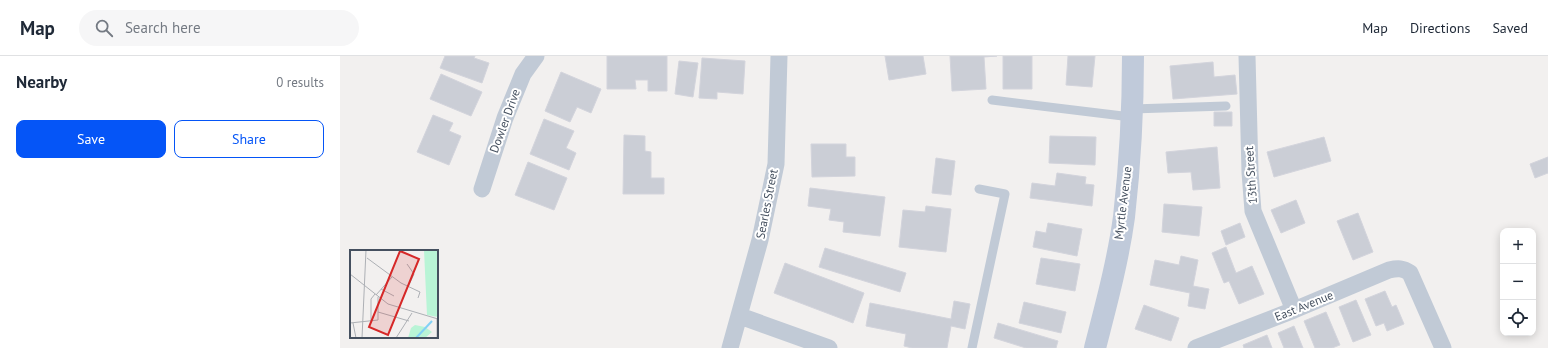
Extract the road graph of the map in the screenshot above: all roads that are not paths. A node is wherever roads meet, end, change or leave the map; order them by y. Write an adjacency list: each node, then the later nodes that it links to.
1 (536, 56): 8 (street, Dowler Drive)
2 (779, 56): 11 (street, Searles Street)
3 (1133, 56): 7 (main road, Myrtle Avenue)
4 (1247, 56): 10 (street, 13th Street)
5 (992, 100): 7 (lane)
6 (1226, 106): 7 (lane)
7 (1131, 113): 15 (main road, Myrtle Avenue)
8 (482, 189)
9 (978, 189): 14 (lane)
10 (1294, 310): 16 (street, East Avenue); 17 (street, East Avenue)
11 (740, 316): 12 (street, Searles Street); 13 (street)
12 (730, 348)
13 (829, 348)
14 (972, 348)
15 (1095, 348)
16 (1196, 348)
17 (1443, 348)

